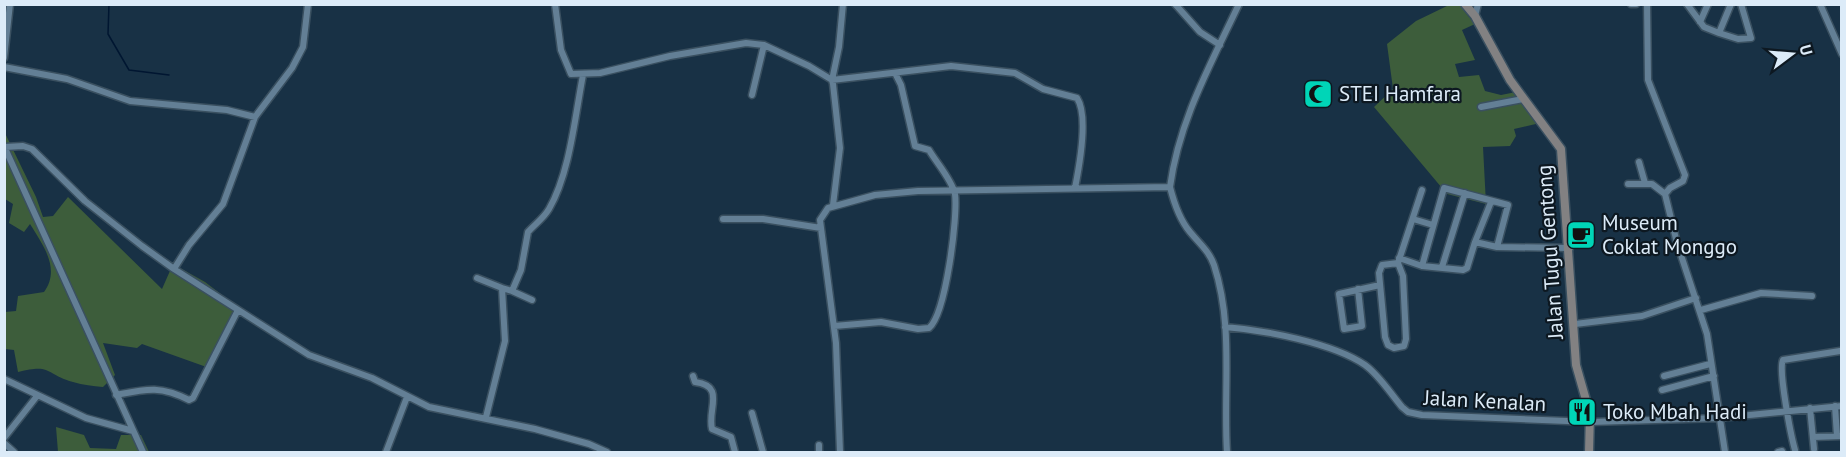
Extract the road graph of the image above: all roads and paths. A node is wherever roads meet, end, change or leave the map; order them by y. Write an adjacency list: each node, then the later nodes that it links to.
1 (10, 4): 21 (street)
2 (308, 4): 29 (street)
3 (555, 4): 24 (street)
4 (843, 4): 25 (street)
5 (1174, 4): 19 (street)
6 (1239, 4): 19 (street)
7 (1466, 4): 15 (main road, Jalan Tugu Gentong)
8 (1478, 4): 15 (street)
9 (1647, 4): 39 (street)
10 (1687, 4): 16 (street)
11 (1708, 4): 16 (street)
12 (1731, 4): 17 (street)
13 (1742, 4): 17 (street)
14 (1820, 4): 20 (street)
15 (1475, 16): 27 (main road, Jalan Tugu Gentong)
16 (1700, 22): 17 (street)
17 (1719, 33)
18 (764, 45): 24 (street); 25 (street); 26 (street)
19 (1220, 45): 34 (street)
20 (1842, 54)
21 (4, 58)
22 (4, 67): 29 (street)
23 (895, 73): 25 (street); 35 (street); 37 (street)
24 (583, 75): 57 (street)
25 (832, 80): 41 (street)
26 (752, 95)
27 (1523, 99): 28 (street); 48 (main road, Jalan Tugu Gentong)
28 (1482, 107)
29 (255, 117): 52 (street)
30 (5, 147): 52 (street); 73 (street)
31 (1639, 162): 32 (street)
32 (1646, 183): 33 (street); 39 (street)
33 (1628, 184)
34 (1170, 186): 35 (street); 65 (street)
35 (1075, 188): 37 (street)
36 (1422, 190): 43 (street)
37 (954, 191): 41 (street); 64 (street)
38 (1465, 192): 40 (street); 44 (street); 51 (street)
39 (1665, 194): 59 (street)
40 (1491, 202): 46 (street); 47 (street)
41 (833, 205): 45 (street)
42 (723, 219): 45 (street)
43 (1413, 219): 44 (street); 49 (street)
44 (1433, 225): 50 (street)
45 (820, 228): 64 (street)
46 (1475, 242): 47 (street); 51 (street)
47 (1497, 247): 48 (street)
48 (1570, 248): 63 (main road, Jalan Tugu Gentong)
49 (1398, 261): 50 (street); 54 (street); 54 (street)
50 (1422, 266): 51 (street)
51 (1442, 267)
52 (174, 269): 61 (street)
53 (477, 278): 55 (street)
54 (1380, 285): 56 (street)
55 (502, 288): 57 (street); 80 (street)
56 (1358, 289): 56 (street)
57 (512, 291): 60 (street)
58 (1812, 297): 62 (street)
59 (1696, 298): 62 (street); 63 (street)
60 (532, 300)
61 (238, 310): 73 (street); 75 (street)
62 (1701, 310): 67 (street)
63 (1575, 324): 82 (main road, Jalan Tugu Gentong)
64 (834, 326): 97 (street)
65 (1225, 327): 82 (street, Jalan Kenalan); 98 (street)
66 (1840, 351): 78 (street)
67 (1710, 364): 69 (street); 70 (street)
68 (693, 376): 95 (street)
69 (1664, 376)
70 (1714, 376): 72 (street); 81 (street)
71 (4, 379): 74 (street)
72 (1662, 390)
73 (116, 395): 83 (street)
74 (37, 396): 83 (street); 86 (street)
75 (407, 397): 80 (street); 93 (street)
76 (1838, 406): 77 (street, Jalan Kenalan); 84 (street)
77 (1810, 408): 78 (street, Jalan Kenalan); 85 (street)
78 (1786, 409): 81 (street, Jalan Kenalan); 89 (street)
79 (752, 413): 96 (street)
80 (486, 417): 94 (street)
81 (1719, 418): 82 (street, Jalan Kenalan); 90 (street)
82 (1590, 422): 99 (main road, Jalan Tugu Gentong)
83 (134, 431): 92 (street)
84 (1839, 436): 85 (street)
85 (1813, 437): 88 (street)
86 (4, 438)
87 (4, 443): 91 (street)
88 (1814, 449)
89 (1795, 450)
90 (1725, 452)
91 (14, 453)
92 (143, 453)
93 (386, 453)
94 (607, 453)
95 (735, 453)
96 (763, 453)
97 (840, 453)
98 (1227, 453)
99 (1589, 453)

